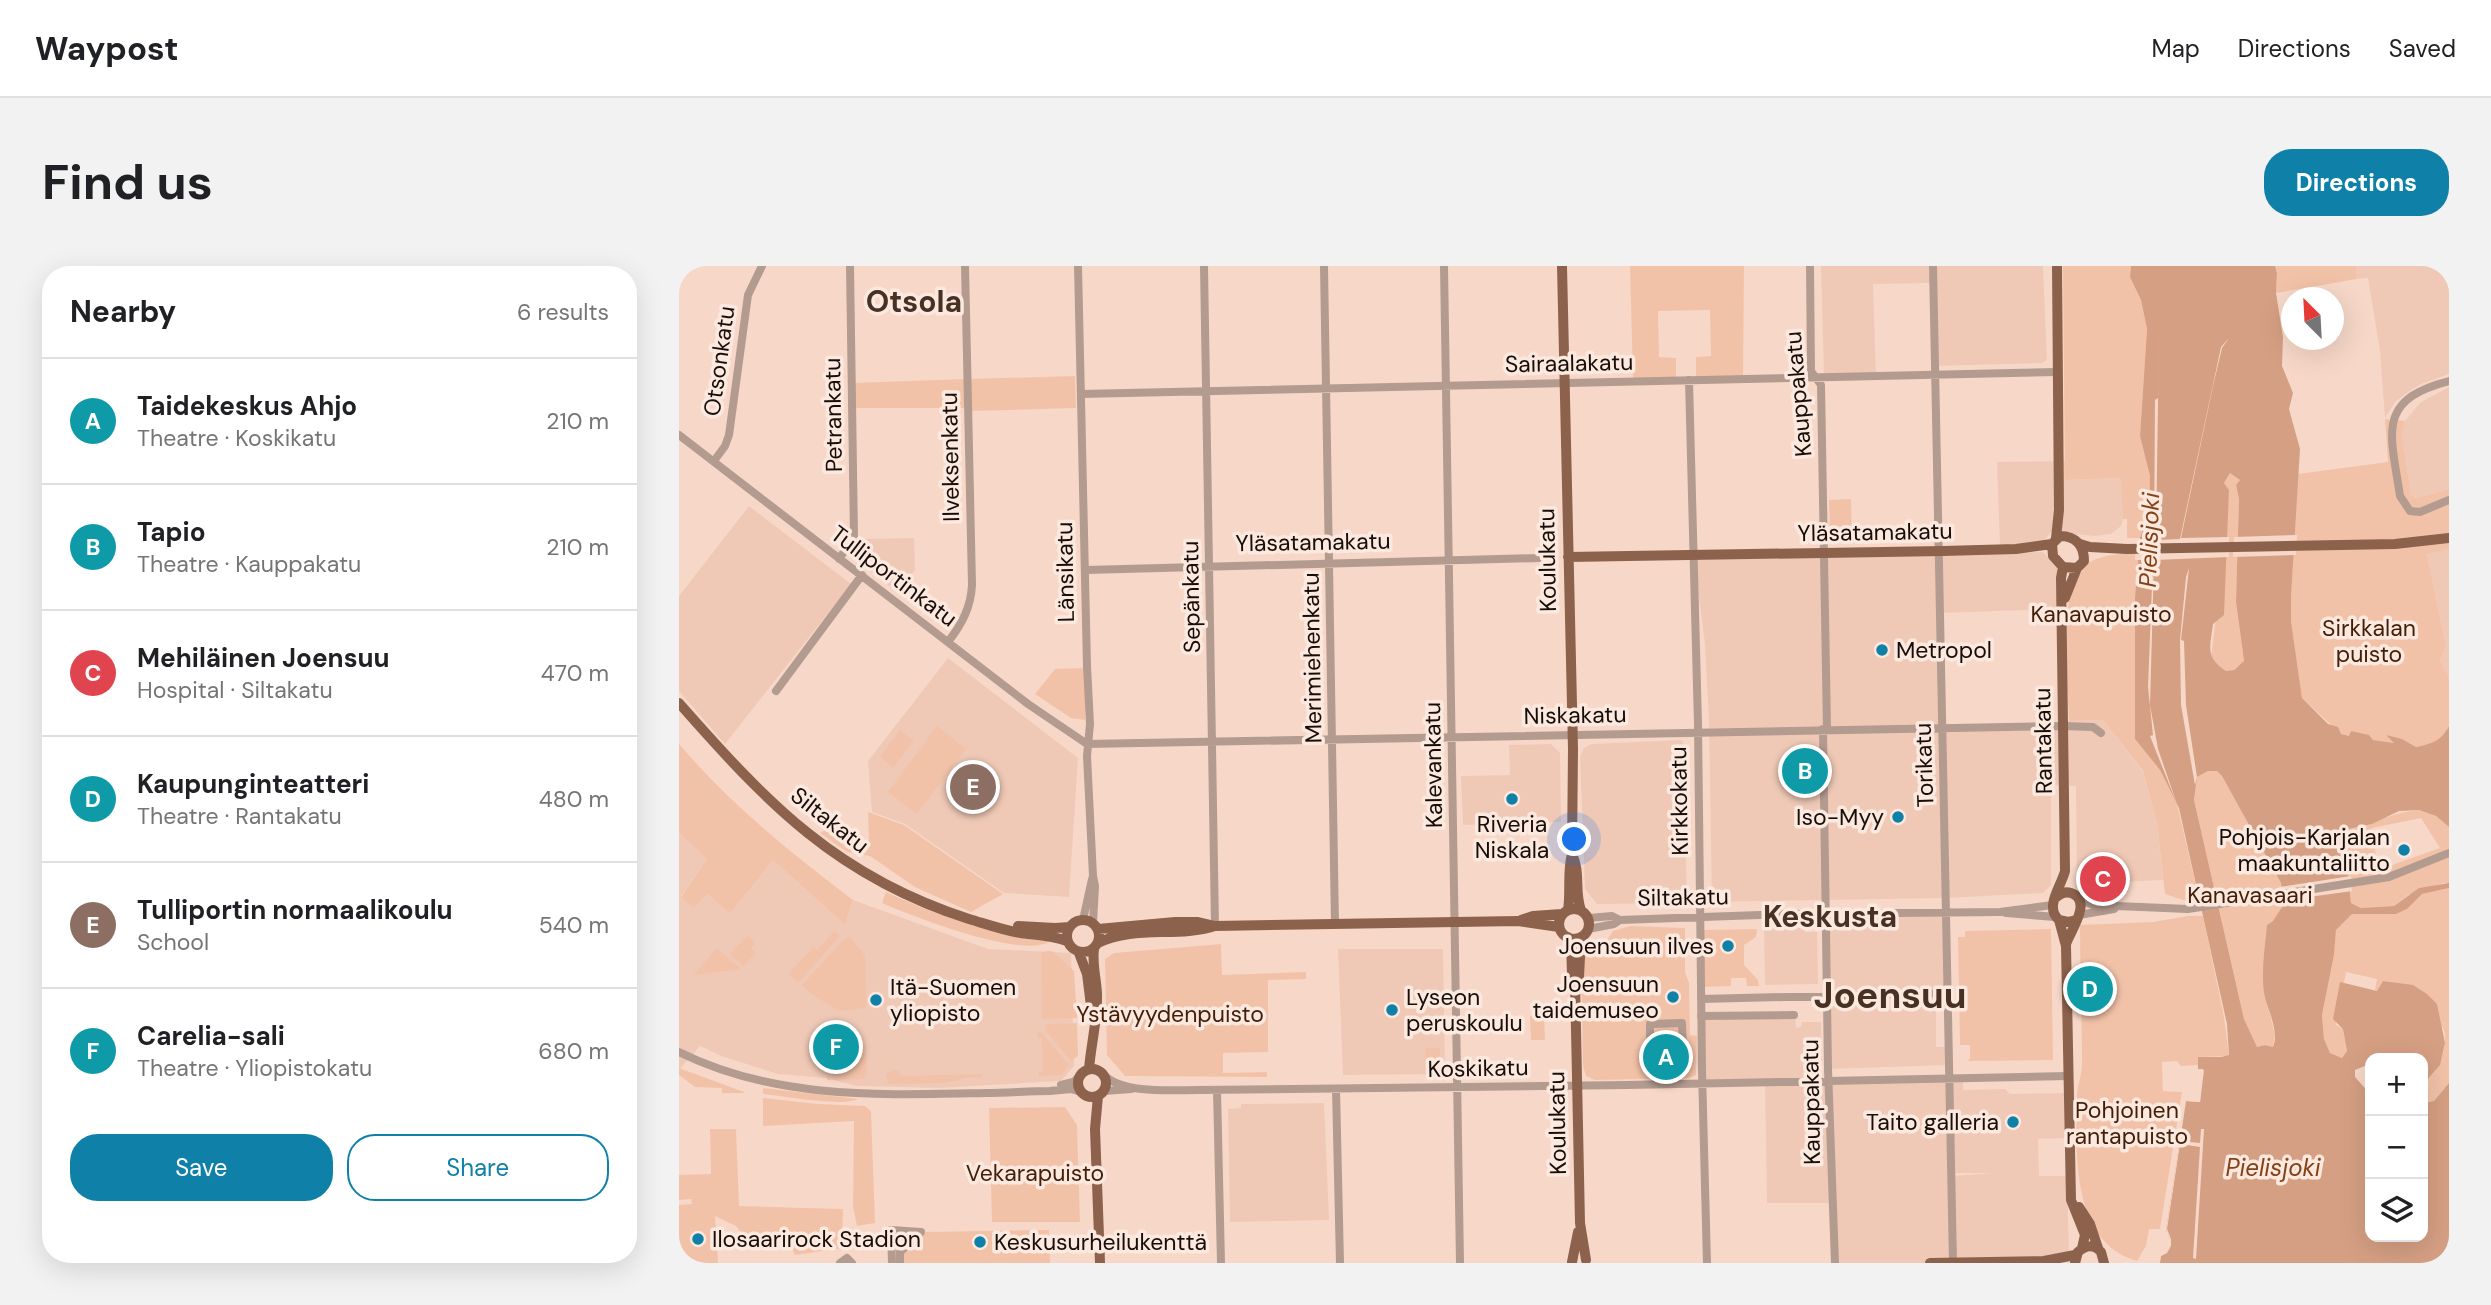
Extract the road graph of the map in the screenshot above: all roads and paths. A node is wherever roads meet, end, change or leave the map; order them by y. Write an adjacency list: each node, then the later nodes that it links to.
1 (762, 266): 23 (street, Otsonkatu)
2 (850, 266): 39 (street, Petrankatu)
3 (965, 266): 48 (street, Ilveksenkatu)
4 (1079, 266): 21 (street, Länsikatu)
5 (1204, 266): 20 (street, Sepänkatu)
6 (1324, 266): 19 (street, Merimiehenkatu)
7 (1444, 266): 18 (street, Kalevankatu)
8 (1562, 266): 17 (main road, Koulukatu)
9 (1810, 266): 14 (street, Kauppakatu)
10 (1933, 266): 13 (street, Torikatu)
11 (2057, 266): 12 (main road)
12 (2058, 372): 13 (street, Sairaalakatu); 25 (main road)
13 (1935, 376): 14 (street, Sairaalakatu); 33 (street, Torikatu)
14 (1816, 378): 15 (street, Sairaalakatu); 34 (street, Kauppakatu)
15 (1689, 380): 17 (street, Sairaalakatu); 35 (street, Kirkkokatu)
16 (2449, 381): 24 (street)
17 (1564, 383): 18 (street, Sairaalakatu); 37 (main road, Koulukatu)
18 (1445, 385): 19 (street, Sairaalakatu); 40 (street, Kalevankatu)
19 (1326, 387): 20 (street, Sairaalakatu); 41 (street, Merimiehenkatu)
20 (1207, 390): 21 (street, Sairaalakatu); 42 (street, Sepänkatu)
21 (1080, 394): 45 (street, Länsikatu)
22 (679, 435): 23 (street, Tulliportinkatu)
23 (714, 461): 39 (street, Tulliportinkatu)
24 (2449, 500)
25 (2059, 510): 28 (main road); 29 (main road)
26 (2449, 531): 30 (main road)
27 (2449, 538): 30 (main road)
28 (2054, 541): 29 (main road); 31 (main road, Yläsatamakatu); 36 (main road)
29 (2076, 541): 32 (main road); 43 (main road)
30 (2355, 543): 32 (main road)
31 (2016, 549): 33 (main road, Yläsatamakatu); 36 (main road, Yläsatamakatu)
32 (2125, 549): 43 (main road)
33 (1940, 551): 34 (main road, Yläsatamakatu); 53 (street, Torikatu)
34 (1824, 554): 35 (main road, Yläsatamakatu); 52 (street, Kauppakatu)
35 (1692, 556): 37 (main road, Yläsatamakatu); 54 (street, Kirkkokatu)
36 (2053, 556): 44 (main road)
37 (1568, 557): 56 (main road, Koulukatu)
38 (1540, 558): 40 (street, Yläsatamakatu)
39 (839, 559): 46 (street, Tulliportinkatu)
40 (1450, 560): 41 (street, Yläsatamakatu); 57 (street, Kalevankatu)
41 (1329, 562): 42 (street, Yläsatamakatu); 58 (street, Merimiehenkatu)
42 (1209, 565): 45 (street, Yläsatamakatu); 59 (street, Sepänkatu)
43 (2081, 565): 44 (main road); 47 (main road, Rantakatu)
44 (2063, 567): 47 (main road, Rantakatu)
45 (1086, 570): 60 (street, Länsikatu)
46 (862, 575): 48 (street, Tulliportinkatu); 49 (street)
47 (2062, 611): 51 (main road, Rantakatu)
48 (949, 642): 60 (street, Tulliportinkatu)
49 (776, 691)
50 (679, 702): 76 (main road, Siltakatu)
51 (2063, 726): 53 (street, Niskakatu); 55 (street, Niskakatu); 63 (main road, Rantakatu)
52 (1825, 729): 53 (street, Niskakatu); 54 (street, Niskakatu); 70 (street, Kauppakatu)
53 (1942, 729): 68 (street, Torikatu)
54 (1698, 733): 56 (street, Niskakatu); 71 (street, Kirkkokatu)
55 (2101, 733)
56 (1572, 735): 57 (street, Niskakatu); 62 (main road, Koulukatu)
57 (1452, 737): 58 (street, Niskakatu); 75 (street, Kalevankatu)
58 (1333, 739): 59 (street, Niskakatu); 78 (street, Merimiehenkatu)
59 (1213, 741): 60 (street, Niskakatu); 80 (street, Sepänkatu)
60 (1087, 744): 77 (street, Länsikatu)
61 (2449, 853): 66 (street)
62 (1572, 854): 67 (main road, Koulukatu); 79 (main road, Koulukatu)
63 (2065, 871): 64 (main road, Rantakatu); 65 (main road, Rantakatu)
64 (2079, 898): 65 (main road); 66 (street); 72 (main road)
65 (2053, 902): 69 (street, Siltakatu); 73 (main road)
66 (2127, 907): 72 (street)
67 (1565, 912): 74 (main road); 79 (main road); 82 (main road, Koulukatu)
68 (1947, 912): 69 (street, Siltakatu); 70 (street, Siltakatu); 89 (street, Torikatu)
69 (2000, 912): 73 (street, Siltakatu)
70 (1827, 913): 71 (street, Siltakatu); 90 (street, Kauppakatu)
71 (1699, 918): 79 (street, Siltakatu); 91 (street, Kirkkokatu)
72 (2078, 918): 73 (main road); 86 (main road)
73 (2057, 919): 86 (main road)
74 (1518, 920): 75 (main road); 82 (main road)
75 (1455, 922): 78 (main road); 104 (street, Kalevankatu)
76 (987, 924): 81 (main road, Siltakatu); 84 (main road, Siltakatu)
77 (1091, 924): 80 (main road); 81 (main road); 85 (main road)
78 (1335, 924): 80 (main road)
79 (1585, 924): 83 (main road); 88 (main road, Koulukatu)
80 (1215, 926): 85 (main road)
81 (1070, 927): 84 (main road)
82 (1559, 927): 83 (main road)
83 (1568, 937): 88 (main road, Koulukatu)
84 (1067, 941): 87 (main road)
85 (1096, 946): 87 (main road); 94 (main road)
86 (2066, 946): 98 (main road)
87 (1079, 953): 94 (main road)
88 (1575, 981): 103 (main road, Koulukatu)
89 (1948, 993): 90 (street); 100 (street, Torikatu)
90 (1828, 997): 91 (street); 101 (street, Kauppakatu)
91 (1701, 999): 93 (street, Kirkkokatu)
92 (1794, 1014): 93 (street)
93 (1701, 1016): 102 (street, Kirkkokatu)
94 (1094, 1022): 97 (main road)
95 (1650, 1024): 95 (street)
96 (679, 1052): 108 (street)
97 (1097, 1072): 99 (main road); 105 (street, Koskikatu); 110 (main road)
98 (2068, 1076): 100 (street, Koskikatu); 112 (main road)
99 (1079, 1078): 108 (street); 109 (main road)
100 (1949, 1079): 101 (street, Koskikatu); 130 (street, Torikatu)
101 (1829, 1081): 102 (street, Koskikatu); 128 (street, Kauppakatu)
102 (1702, 1084): 103 (street, Koskikatu); 127 (street, Kirkkokatu)
103 (1577, 1086): 104 (street, Koskikatu); 113 (main road, Koulukatu)
104 (1457, 1087): 106 (street, Koskikatu); 125 (street, Kalevankatu)
105 (1140, 1088): 107 (street, Koskikatu); 110 (street, Koskikatu)
106 (1336, 1089): 107 (street, Koskikatu); 124 (street)
107 (1217, 1090): 123 (street)
108 (1034, 1091): 109 (street)
109 (1083, 1093): 110 (main road); 111 (main road)
110 (1101, 1093): 111 (main road)
111 (1095, 1129): 122 (main road)
112 (2070, 1182): 114 (main road); 115 (main road)
113 (1580, 1223): 116 (main road, Koulukatu); 126 (main road, Koulukatu)
114 (2098, 1248): 115 (main road); 131 (main road)
115 (2078, 1255): 117 (main road)
116 (1588, 1262): 126 (main road)
117 (2050, 1262): 130 (main road)
118 (840, 1263): 119 (street)
119 (852, 1263)
120 (891, 1263): 121 (street)
121 (900, 1263)
122 (1100, 1263)
123 (1221, 1263)
124 (1340, 1263)
125 (1460, 1263)
126 (1572, 1263)
127 (1707, 1263)
128 (1835, 1263)
129 (1930, 1263): 130 (main road)
130 (1953, 1263)
131 (2104, 1263)

